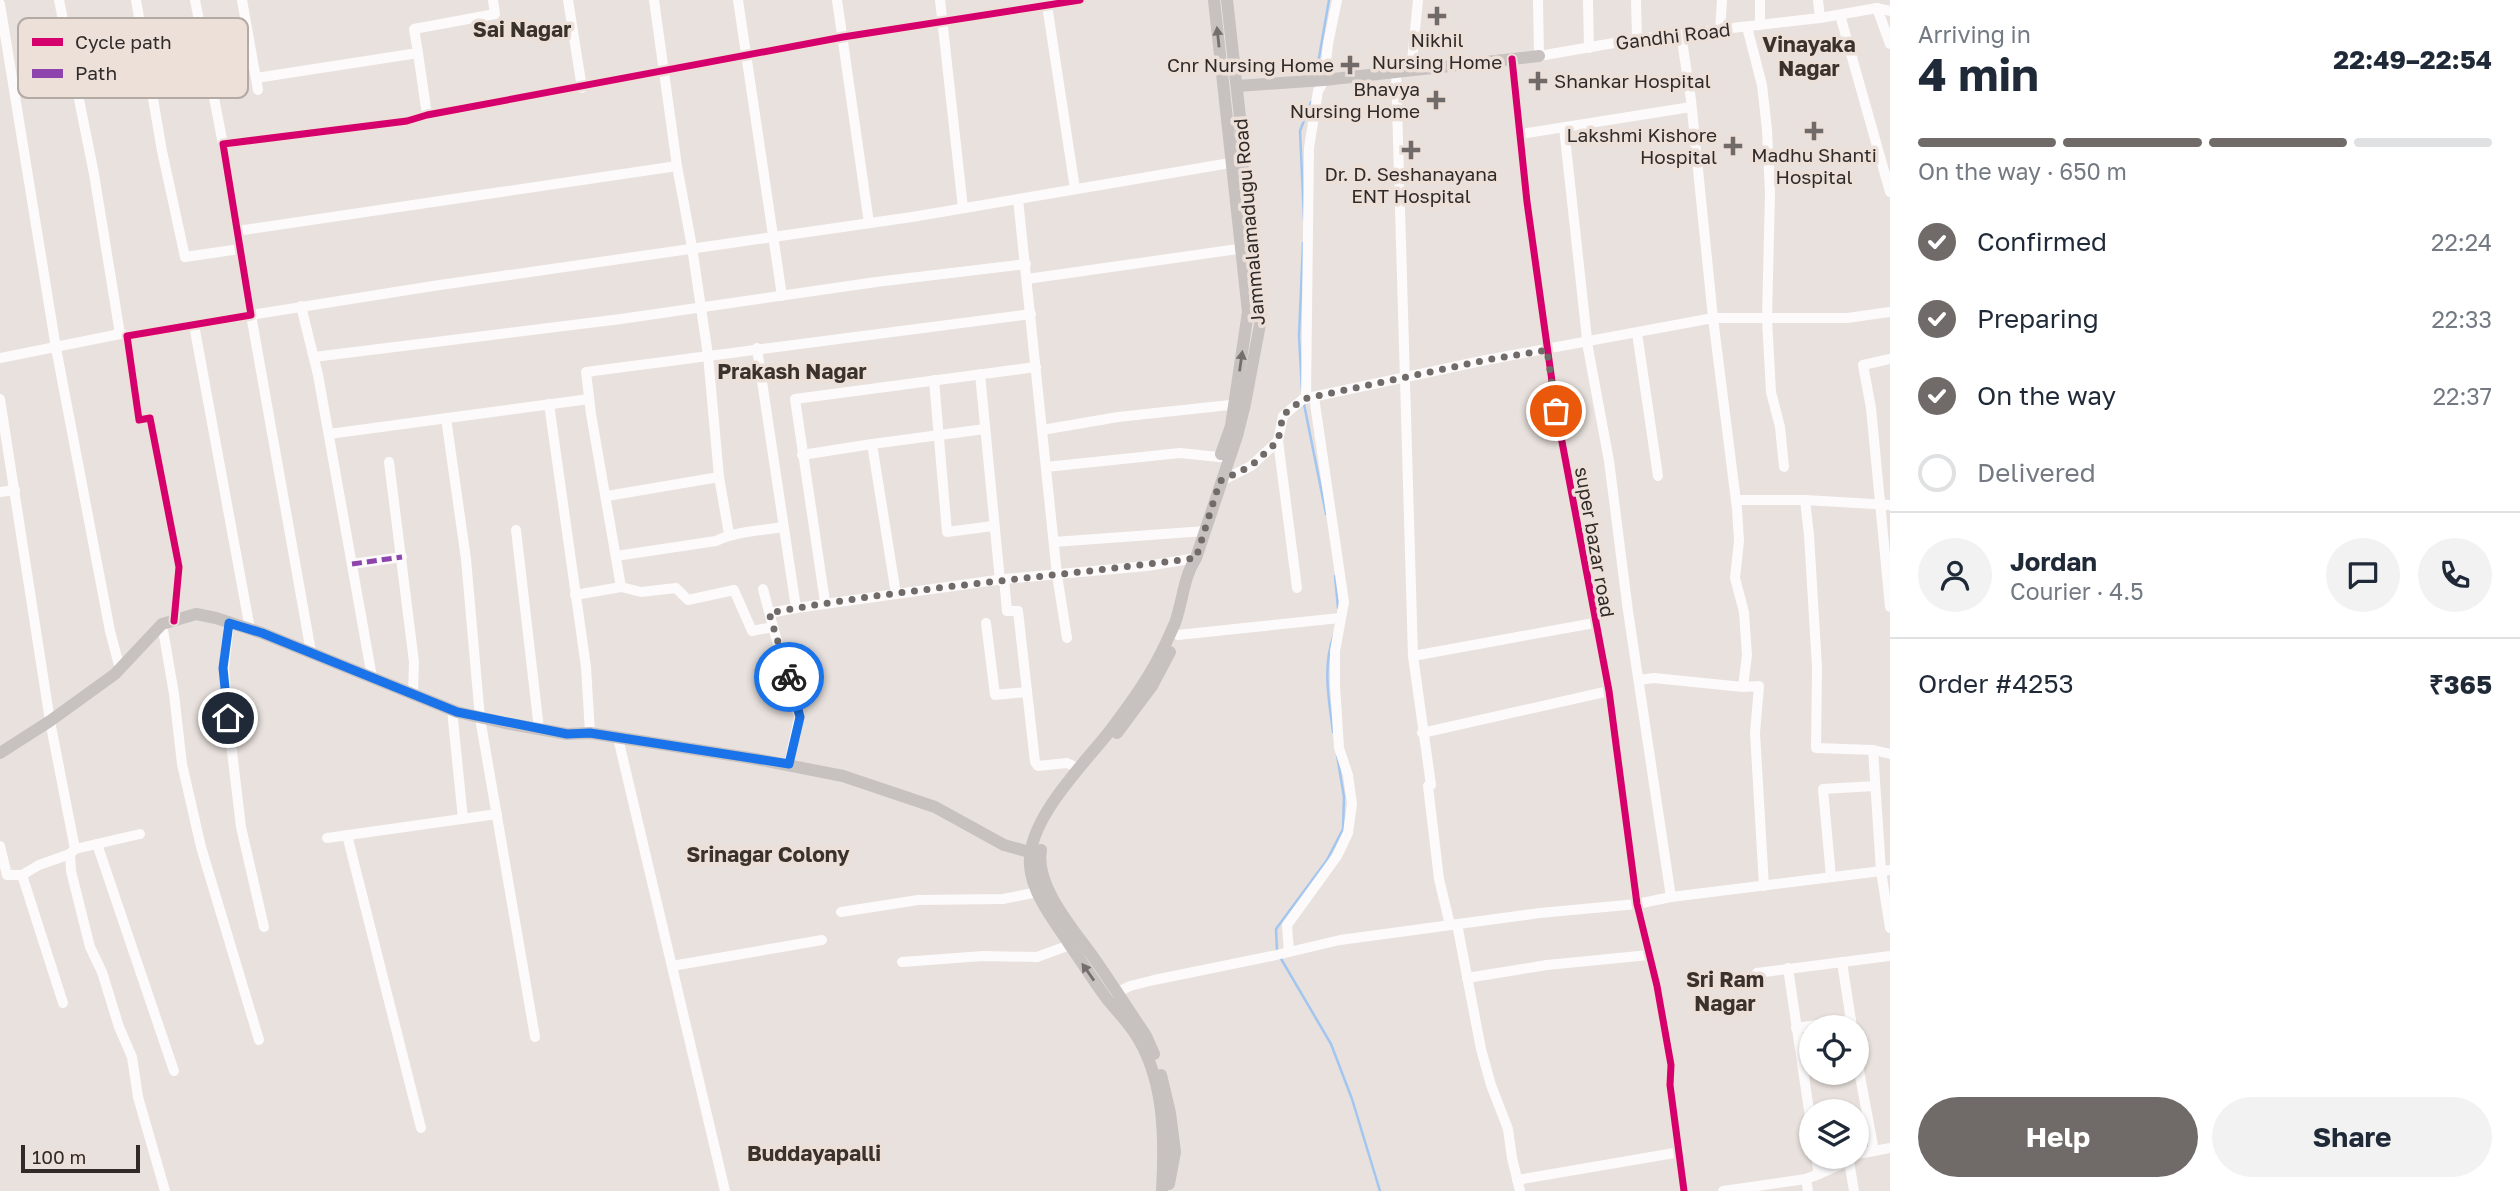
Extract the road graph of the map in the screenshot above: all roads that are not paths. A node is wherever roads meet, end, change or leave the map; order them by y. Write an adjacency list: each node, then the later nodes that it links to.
1 (59, 0): 26 (street)
2 (136, 0): 27 (street)
3 (195, 0): 28 (street)
4 (242, 0): 29 (street)
5 (493, 0): 41 (street)
6 (568, 0): 51 (street)
7 (654, 0): 47 (street)
8 (738, 0): 43 (street)
9 (837, 0): 37 (street)
10 (940, 0): 31 (street)
11 (1080, 0): 23 (street)
12 (1214, 0): 61 (main road, one-way to 12)
13 (1227, 0): 50 (main road, Jammalamadugu Road)
14 (1337, 0): 49 (street)
15 (1418, 0): 46 (street)
16 (1538, 0): 42 (street)
17 (1588, 0): 40 (street)
18 (1636, 0): 38 (street)
19 (1722, 0): 34 (street)
20 (1760, 0): 32 (street)
21 (1818, 0): 30 (street)
22 (0, 4): 87 (street)
23 (1047, 5): 31 (street); 63 (street)
24 (1883, 7): 25 (street, Gandhi Road); 39 (street)
25 (1840, 15): 30 (street, Gandhi Road); 64 (street)
26 (63, 18)
27 (139, 18)
28 (198, 18)
29 (245, 18)
30 (1819, 18): 32 (street, Gandhi Road)
31 (942, 22): 37 (street); 66 (street)
32 (1759, 25): 33 (street, Gandhi Road)
33 (1747, 27): 34 (street, Gandhi Road); 82 (street)
34 (1720, 30): 36 (street, Gandhi Road)
35 (248, 33): 48 (street)
36 (1681, 34): 38 (street, Gandhi Road); 56 (street)
37 (843, 37): 43 (street); 67 (street)
38 (1637, 39): 40 (street, Gandhi Road)
39 (1890, 44)
40 (1589, 48): 42 (street, Gandhi Road)
41 (418, 53): 48 (street); 57 (street)
42 (1539, 56): 44 (main road)
43 (746, 57): 47 (street); 69 (street)
44 (1512, 59): 46 (main road); 59 (street, super bazar road)
45 (1396, 71): 46 (main road); 49 (main road); 96 (street)
46 (1411, 71)
47 (664, 72): 51 (street); 62 (street)
48 (256, 78): 52 (street)
49 (1324, 80): 50 (main road); 98 (street)
50 (1237, 86): 61 (main road, Jammalamadugu Road)
51 (582, 88): 57 (street)
52 (258, 90)
53 (79, 98): 85 (street)
54 (153, 98): 72 (street)
55 (214, 98): 60 (street)
56 (1692, 107): 58 (street); 81 (street)
57 (427, 115): 60 (street)
58 (1564, 128): 59 (street); 86 (street)
59 (1521, 134): 89 (street, super bazar road)
60 (223, 144): 68 (street)
61 (1237, 162): 63 (street); 71 (main road, Jammalamadugu Road)
62 (677, 166): 68 (street); 70 (street)
63 (1075, 189): 65 (street)
64 (1890, 192)
65 (1018, 198): 66 (street); 73 (street)
66 (963, 208): 67 (street)
67 (869, 223): 69 (street)
68 (237, 231): 72 (street)
69 (773, 236): 70 (street); 75 (street)
70 (692, 247): 76 (street); 77 (street)
71 (1247, 248): 74 (street); 102 (main road, Jammalamadugu Road)
72 (240, 249): 80 (street)
73 (1026, 264): 74 (street); 75 (street)
74 (1027, 279): 79 (street)
75 (782, 296): 77 (street)
76 (301, 306): 80 (street); 92 (street)
77 (701, 307): 90 (street); 92 (street)
78 (1890, 312): 82 (street)
79 (1031, 314): 88 (street); 94 (street)
80 (251, 315): 83 (street); 155 (street)
81 (1713, 318): 82 (street); 84 (street); 121 (street)
82 (1767, 319): 114 (street)
83 (194, 325): 85 (street); 152 (street)
84 (1637, 333): 86 (street); 115 (street)
85 (124, 335): 87 (street); 147 (street)
86 (1587, 342): 89 (street); 159 (street)
87 (56, 348): 91 (street); 157 (street)
88 (757, 348): 90 (street); 125 (street)
89 (1548, 350): 96 (street); 150 (street, super bazar road)
90 (708, 355): 100 (street); 116 (street)
91 (0, 358)
92 (314, 358): 106 (street)
93 (1890, 359): 123 (street)
94 (1036, 367): 95 (street); 105 (street)
95 (980, 374): 97 (street); 104 (street)
96 (1406, 378): 98 (street); 156 (street)
97 (934, 380): 107 (street); 110 (street)
98 (1310, 398): 108 (street); 146 (street)
99 (0, 399): 118 (street)
100 (589, 399): 101 (street); 120 (street)
101 (549, 404): 103 (street); 141 (street)
102 (1240, 404): 105 (street); 111 (main road, Jammalamadugu Road)
103 (446, 418): 106 (street); 165 (street)
104 (985, 429): 107 (street); 124 (street)
105 (1042, 430): 113 (street)
106 (330, 434): 133 (street)
107 (940, 435): 109 (street); 124 (street)
108 (1278, 441): 117 (street); 137 (street)
109 (872, 443): 110 (street); 140 (street)
110 (802, 455): 142 (street)
111 (1224, 457): 113 (street); 117 (main road, Jammalamadugu Road); 127 (main road)
112 (389, 462): 131 (street)
113 (1046, 467): 129 (street)
114 (1784, 467)
115 (1658, 476)
116 (719, 477): 120 (street); 128 (street)
117 (1220, 481): 127 (main road, Jammalamadugu Road)
118 (15, 490): 119 (street); 166 (street)
119 (0, 492)
120 (607, 496): 130 (street)
121 (1736, 500): 122 (street); 160 (street)
122 (1805, 500): 123 (street); 171 (street)
123 (1885, 505): 139 (street)
124 (993, 526): 135 (street)
125 (783, 527): 128 (street); 144 (street)
126 (516, 530): 167 (street)
127 (1202, 531): 129 (street); 132 (main road, Jammalamadugu Road)
128 (729, 534): 130 (street)
129 (1054, 542): 134 (street)
130 (616, 556): 136 (street)
131 (402, 557): 133 (street); 163 (street)
132 (1192, 562): 134 (street); 153 (main road); 175 (main road, Jammalamadugu Road)
133 (352, 564): 158 (street)
134 (1057, 575): 135 (street); 154 (street)
135 (1002, 580): 140 (street); 162 (street)
136 (621, 587): 141 (street); 151 (street)
137 (1297, 588)
138 (763, 589): 145 (street)
139 (1889, 589): 143 (street)
140 (896, 594): 142 (street)
141 (575, 595): 168 (street)
142 (825, 602): 144 (street)
143 (1890, 607)
144 (796, 608): 145 (street)
145 (769, 613): 151 (street)
146 (1340, 618): 153 (street); 200 (street)
147 (168, 622): 148 (main road); 157 (main road); 215 (street)
148 (229, 623): 152 (main road); 195 (street)
149 (986, 623): 162 (street)
150 (1594, 623): 156 (street); 161 (street, super bazar road)
151 (773, 626): 174 (street)
152 (250, 629): 155 (main road)
153 (1178, 635): 185 (main road)
154 (1067, 638)
155 (311, 652): 158 (main road)
156 (1413, 656): 169 (street)
157 (120, 669): 166 (main road)
158 (372, 677): 163 (main road)
159 (1639, 680): 160 (street); 191 (street)
160 (1743, 687): 189 (street)
161 (1609, 691): 169 (street); 192 (street, super bazar road)
162 (1027, 692): 175 (street)
163 (413, 693): 164 (main road)
164 (452, 710): 165 (main road); 178 (street)
165 (480, 718): 167 (main road); 177 (street)
166 (50, 721): 172 (main road); 184 (street)
167 (539, 729): 168 (main road)
168 (590, 733): 170 (main road)
169 (1422, 733): 194 (street)
170 (618, 738): 174 (main road); 205 (street)
171 (1873, 750): 173 (street); 176 (street)
172 (0, 753)
173 (1890, 754)
174 (789, 764): 185 (main road)
175 (1078, 768): 185 (main road, Jammalamadugu Road)
176 (1875, 786): 186 (street); 188 (street)
177 (497, 814): 178 (street); 214 (street)
178 (463, 818): 180 (street)
179 (140, 834): 182 (street)
180 (347, 835): 181 (street); 219 (street)
181 (327, 838)
182 (97, 844): 184 (street); 216 (street)
183 (0, 846): 187 (street)
184 (73, 851): 187 (street); 231 (street)
185 (1036, 853): 190 (main road); 197 (main road)
186 (1885, 871): 188 (street); 196 (street)
187 (22, 876): 210 (street)
188 (1831, 877): 189 (street)
189 (1764, 886): 191 (street)
190 (1038, 892): 193 (street); 197 (main road)
191 (1671, 897): 192 (street)
192 (1637, 904): 194 (street); 201 (street, super bazar road)
193 (841, 912)
194 (1453, 925): 200 (street); 208 (street)
195 (264, 928)
196 (1890, 928)
197 (1066, 929): 199 (main road); 209 (main road)
198 (822, 940): 205 (street)
199 (1070, 945): 203 (street); 209 (main road, one-way to 199)
200 (1282, 954): 209 (street)
201 (1649, 955): 208 (street); 223 (street, super bazar road)
202 (1890, 956): 204 (street)
203 (902, 962)
204 (1842, 962): 206 (street); 211 (street)
205 (672, 966): 232 (street)
206 (1788, 968): 207 (street); 212 (street)
207 (1757, 973)
208 (1467, 978): 229 (street)
209 (1112, 995): 230 (main road)
210 (63, 1003)
211 (1850, 1015)
212 (1796, 1028): 213 (street); 218 (street)
213 (1799, 1028)
214 (535, 1037)
215 (258, 1040)
216 (174, 1071)
217 (1862, 1085): 221 (street)
218 (1807, 1099)
219 (421, 1128)
220 (1890, 1148): 221 (street)
221 (1874, 1151): 222 (street)
222 (1869, 1152)
223 (1680, 1153): 229 (street); 234 (street, super bazar road)
224 (1818, 1169): 227 (street)
225 (1829, 1169): 227 (street)
226 (1853, 1169): 237 (street)
227 (1819, 1174): 228 (street)
228 (1806, 1179): 235 (street); 236 (street)
229 (1517, 1180): 233 (street)
230 (1165, 1190)
231 (165, 1191)
232 (725, 1191)
233 (1520, 1191)
234 (1684, 1191)
235 (1723, 1191)
236 (1808, 1191)
237 (1854, 1191)

